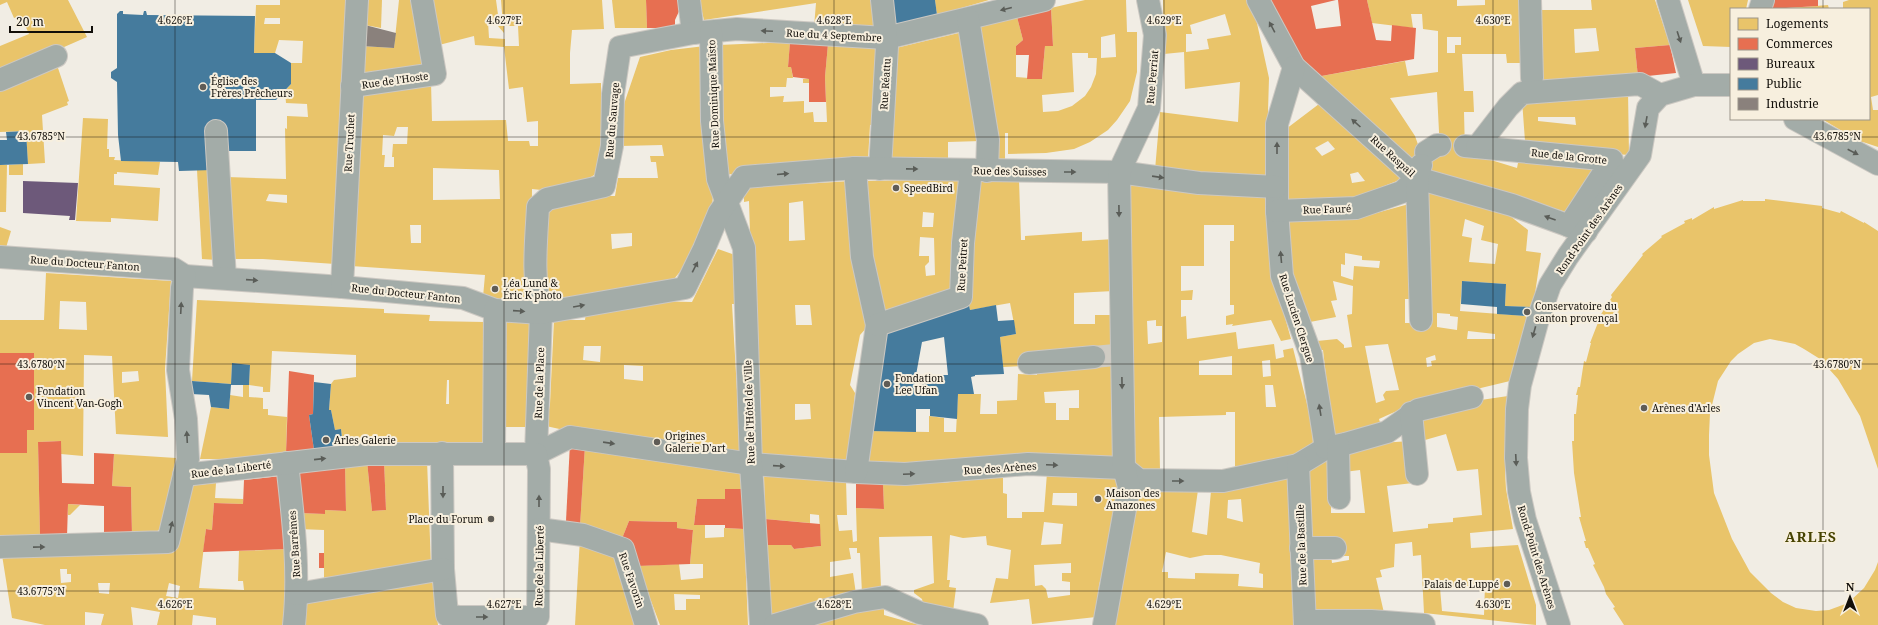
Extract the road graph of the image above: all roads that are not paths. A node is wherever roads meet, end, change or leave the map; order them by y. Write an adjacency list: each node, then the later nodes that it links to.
1 (357, 0): 18 (street, Rue Truchet)
2 (422, 0): 18 (street, Rue de l'Hoste)
3 (689, 0): 11 (street, Rue Dominique Maïsto)
4 (882, 0): 12 (street, Rue Réattu)
5 (1044, 0): 10 (street, Rue du 4 Septembre, one-way to 10)
6 (1148, 0): 28 (street, Rue Perriat)
7 (1258, 0): 14 (street, Rue Raspail, one-way to 7)
8 (1530, 0): 19 (street)
9 (1668, 0): 16 (street, one-way to 16)
10 (968, 19): 12 (street, Rue du 4 Septembre); 27 (street)
11 (702, 32): 12 (street, Rue du 4 Septembre, one-way to 11); 31 (street, Rue Dominique Maïsto); 39 (street, Rue du Sauvage)
12 (886, 38): 26 (street, Rue Réattu)
13 (56, 56): 15 (street)
14 (1294, 67): 23 (street, Rue Raspail, one-way to 14); 30 (street, Rue Lucien Clergue, one-way to 14)
15 (0, 80)
16 (1694, 85): 17 (street); 20 (street)
17 (1730, 85)
18 (352, 86): 37 (street, Rue Truchet)
19 (1529, 88): 20 (street); 33 (street, Rue de la Grotte)
20 (1660, 95): 33 (street, Rond-Point des Arènes, one-way to 33)
21 (1797, 120): 24 (street, one-way to 24)
22 (216, 131): 36 (street)
23 (1428, 157): 32 (street, Rue Fauré); 33 (street, Rue Raspail, one-way to 23); 40 (street)
24 (1878, 164)
25 (855, 168): 26 (street, Rue des Suisses); 29 (street, Rue des Suisses, one-way to 25); 41 (street)
26 (880, 169): 27 (street, Rue des Suisses, one-way to 27)
27 (979, 170): 28 (street, Rue des Suisses, one-way to 28); 41 (street, Rue Peitret)
28 (1119, 172): 30 (street, Rue des Suisses, one-way to 30); 42 (street, one-way to 42)
29 (744, 177): 31 (street, Rue du Docteur Fanton)
30 (1276, 187): 32 (street, Rue Lucien Clergue)
31 (726, 203): 39 (street, Rue du Docteur Fanton, one-way to 31); 51 (street, Rue de l'Hôtel de Ville)
32 (1277, 211): 46 (street, Rue Lucien Clergue, one-way to 32)
33 (1578, 229): 74 (street, Rond-Point des Arènes, one-way to 74)
34 (0, 257): 35 (street, Rue du Docteur Fanton)
35 (185, 276): 36 (street, Rue du Docteur Fanton); 56 (street, one-way to 35)
36 (225, 278): 37 (street, Rue du Docteur Fanton, one-way to 37)
37 (342, 287): 38 (street, Rue du Docteur Fanton)
38 (495, 310): 39 (street, Rue du Docteur Fanton, one-way to 39); 48 (street)
39 (541, 313): 49 (street, Rue de la Place)
40 (1421, 320)
41 (877, 325): 54 (street)
42 (1110, 355): 43 (street); 53 (street, one-way to 53)
43 (1029, 363)
44 (1472, 397): 45 (street)
45 (1411, 413): 46 (street); 55 (street)
46 (1332, 447): 52 (street); 57 (street, Rue Lucien Clergue)
47 (442, 453): 48 (street, Rue de la Liberté); 50 (street, Rue de la Liberté, one-way to 47); 62 (street, Rue de la Liberté, one-way to 62)
48 (494, 453): 49 (street, Rue de la Liberté)
49 (536, 454): 51 (street, Rue des Arènes, one-way to 51); 58 (street, Rue de la Liberté, one-way to 49)
50 (287, 463): 56 (street, Rue de la Liberté); 63 (street, Rue Barrêmes)
51 (751, 464): 54 (street, Rue des Arènes, one-way to 54); 69 (street, Rue de l'Hôtel de Ville)
52 (1298, 465): 53 (street, one-way to 52); 60 (street, Rue de la Bastille)
53 (1124, 468): 54 (street, Rue des Arènes, one-way to 53); 72 (street)
54 (856, 472)
55 (1416, 474)
56 (184, 475): 59 (street, Rue de la Liberté, one-way to 56)
57 (1339, 498)
58 (539, 529): 65 (street, Rue de la Liberté); 68 (street, Rue Favorin)
59 (0, 548)
60 (1301, 548): 61 (street); 66 (street, Rue de la Bastille)
61 (1335, 548)
62 (443, 569): 63 (street); 64 (street, Rue de la Liberté)
63 (297, 594): 67 (street, Rue Barrêmes)
64 (447, 620): 65 (street, Rue de la Liberté, one-way to 65)
65 (538, 621)
66 (1305, 623): 73 (street)
67 (294, 625)
68 (646, 625)
69 (761, 625)
70 (775, 625): 71 (street)
71 (977, 625)
72 (1099, 625)
73 (1424, 625)
74 (1559, 625)

